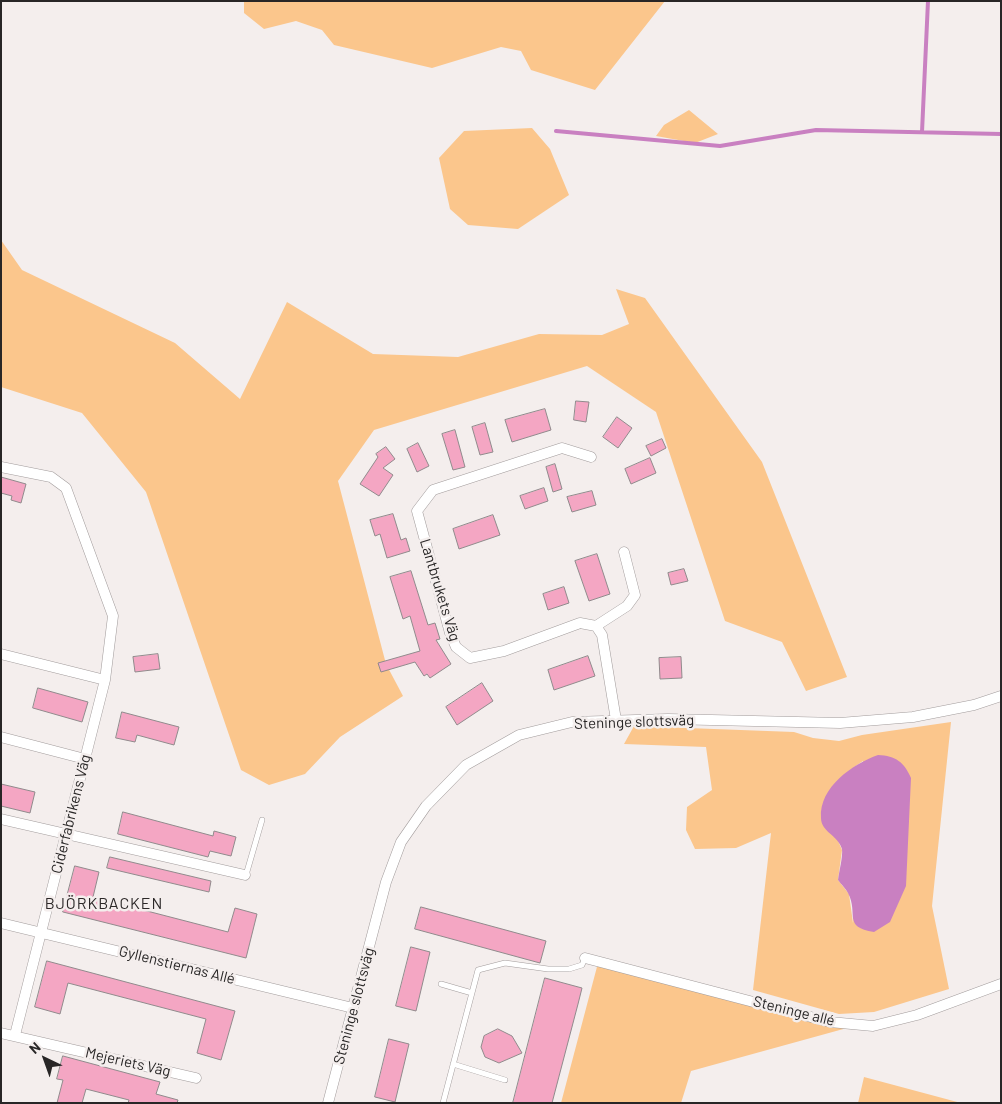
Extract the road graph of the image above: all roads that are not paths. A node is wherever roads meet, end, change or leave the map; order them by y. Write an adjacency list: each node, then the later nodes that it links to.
1 (591, 457): 4 (street, Lantbrukets Väg)
2 (1, 467): 6 (street, Ciderfabrikens Väg)
3 (624, 552): 4 (street)
4 (596, 626): 8 (street)
5 (1, 654): 6 (street)
6 (105, 680): 10 (street, Ciderfabrikens Väg)
7 (1001, 696): 8 (street, Steninge slottsväg)
8 (616, 720): 21 (street, Steninge slottsväg)
9 (1, 737): 10 (street)
10 (85, 759): 13 (street, Ciderfabrikens Väg)
11 (1, 819): 13 (street)
12 (262, 820): 14 (lane)
13 (66, 836): 14 (street); 16 (street, Ciderfabrikens Väg)
14 (246, 875)
15 (1, 923): 16 (street, Gyllenstiernas Allé)
16 (41, 932): 21 (street, Gyllenstiernas Allé); 23 (street, Ciderfabrikens Väg)
17 (586, 958): 19 (street, Steninge allé); 20 (lane)
18 (440, 984): 20 (lane)
19 (1001, 984)
20 (472, 993): 24 (lane)
21 (353, 1008): 27 (street, Steninge slottsväg)
22 (1, 1033): 23 (street, Mejeriets Väg)
23 (15, 1035): 25 (street, Mejeriets Väg)
24 (453, 1064): 26 (lane); 28 (lane)
25 (196, 1078)
26 (505, 1080)
27 (328, 1103)
28 (443, 1103)

